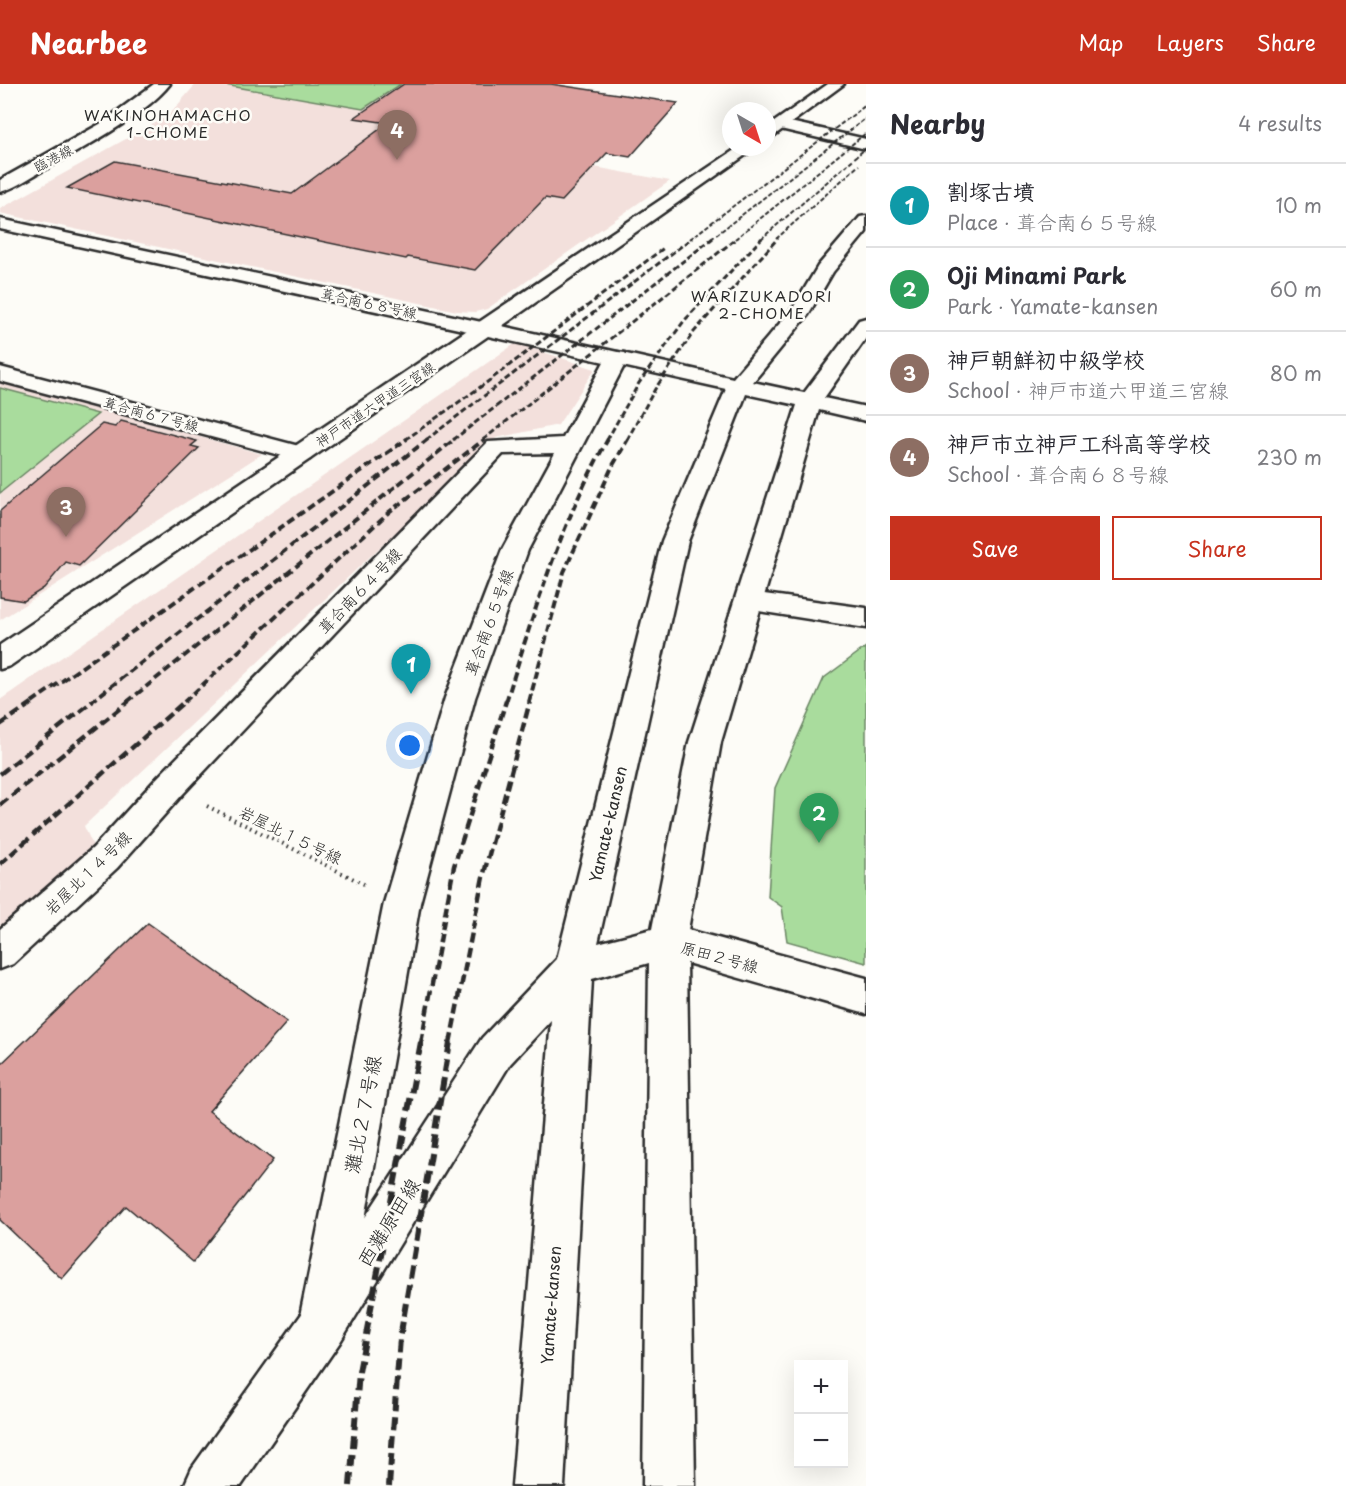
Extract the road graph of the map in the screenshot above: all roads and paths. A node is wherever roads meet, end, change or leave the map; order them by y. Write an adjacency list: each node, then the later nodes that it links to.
1 (163, 84): 7 (street, 臨港線)
2 (837, 84): 3 (street)
3 (781, 125): 4 (street); 5 (street)
4 (776, 128)
5 (866, 144)
6 (736, 156): 11 (street, 神戸市道六甲道三宮線)
7 (0, 187)
8 (866, 221): 14 (street, Yamate-kansen)
9 (0, 224): 11 (street, 葺合南６８号線)
10 (866, 324): 15 (street)
11 (486, 328): 12 (street, 葺合南６８号線); 18 (street, 神戸市道六甲道三宮線)
12 (617, 358): 14 (street, 葺合南６８号線); 17 (street, 葺合南６５号線)
13 (0, 374): 18 (street, 葺合南６７号線)
14 (738, 386): 15 (street, 葺合南６８号線); 26 (street, Yamate-kansen)
15 (810, 401): 16 (street, 葺合南６８号線); 19 (street)
16 (866, 414)
17 (571, 445): 22 (street, 葺合南６４号線); 23 (street, 葺合南６５号線)
18 (302, 454): 21 (street, 神戸市道六甲道三宮線)
19 (750, 602): 20 (street); 24 (street)
20 (865, 617)
21 (0, 659)
22 (169, 787): 23 (path, 岩屋北１５号線); 25 (street, 岩屋北１４号線)
23 (402, 903): 28 (street, 灘北２７号線)
24 (668, 941): 26 (street, 原田２号線); 27 (street, 原田２号線); 31 (street)
25 (0, 952)
26 (574, 967): 28 (street, 西灘原田線); 30 (street, Yamate-kansen)
27 (866, 996)
28 (323, 1325): 29 (street, 西灘原田線)
29 (210, 1486)
30 (538, 1486)
31 (669, 1486)

